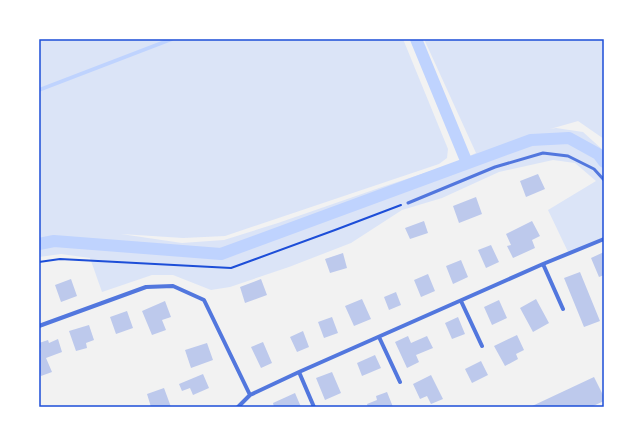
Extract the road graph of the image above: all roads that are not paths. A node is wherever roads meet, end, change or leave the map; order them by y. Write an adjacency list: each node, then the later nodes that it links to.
1 (604, 180): 2 (lane)
2 (408, 202)
3 (604, 239): 4 (street)
4 (543, 264): 5 (street); 6 (street)
5 (461, 301): 8 (street); 9 (street)
6 (563, 309)
7 (39, 326): 12 (street)
8 (379, 337): 10 (street); 11 (street)
9 (482, 346)
10 (299, 372): 12 (street); 14 (street)
11 (400, 382)
12 (250, 395): 13 (street)
13 (238, 407)
14 (314, 407)

